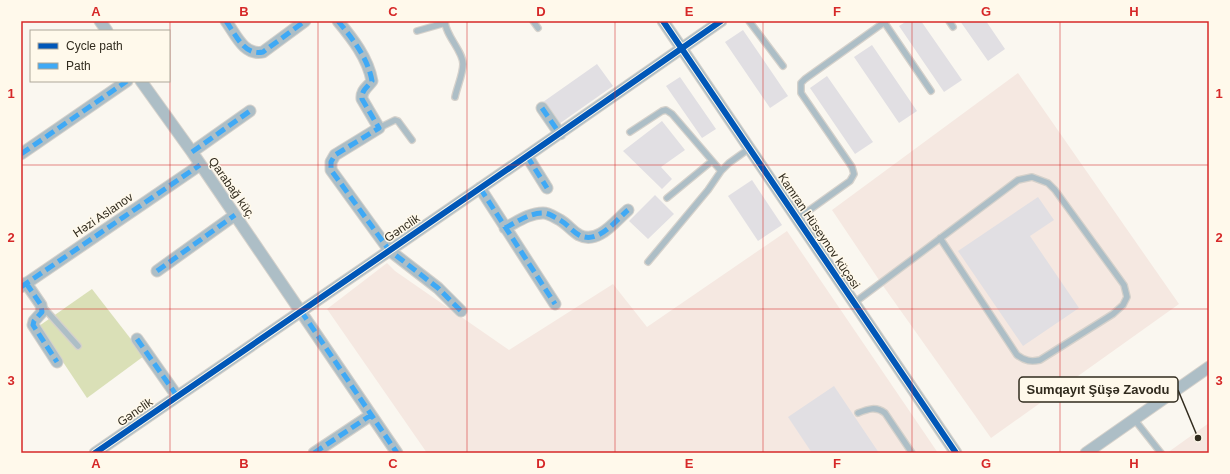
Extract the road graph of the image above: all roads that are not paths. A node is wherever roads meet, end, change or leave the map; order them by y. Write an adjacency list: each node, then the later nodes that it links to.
1 (100, 21): 14 (street)
2 (226, 21): 3 (street)
3 (305, 21)
4 (338, 21): 24 (street)
5 (532, 21): 13 (lane)
6 (663, 21): 16 (street, Kamran Hüseynov küçəsi)
7 (721, 21): 16 (street, Gənclik)
8 (749, 21): 17 (lane)
9 (949, 21): 12 (lane)
10 (445, 22): 15 (lane); 21 (lane)
11 (885, 22): 20 (lane); 40 (lane)
12 (953, 27)
13 (538, 28)
14 (105, 30)
15 (417, 31)
16 (681, 48): 26 (street, Gənclik); 28 (street, Kamran Hüseynov küçəsi)
17 (783, 66)
18 (126, 82): 30 (street)
19 (142, 82): 29 (street, Qarabağ küç.)
20 (931, 91)
21 (455, 97)
22 (542, 108): 26 (street)
23 (250, 111): 29 (street)
24 (379, 128): 27 (lane); 43 (street)
25 (630, 132): 32 (lane)
26 (560, 134): 31 (street, Gənclik)
27 (412, 140)
28 (750, 148): 34 (lane); 40 (street, Kamran Hüseynov küçəsi)
29 (192, 152): 33 (street, Qarabağ küç.)
30 (21, 154)
31 (527, 156): 35 (street, Gənclik); 36 (street)
32 (712, 161): 34 (lane); 37 (lane)
33 (200, 165): 39 (street, Qarabağ küç.); 46 (street, Həzi Aslanov)
34 (721, 171): 44 (lane)
35 (480, 188): 41 (street); 43 (street, Gənclik)
36 (547, 188)
37 (667, 198)
38 (628, 210): 41 (street)
39 (235, 216): 45 (street); 50 (street, Qarabağ küç.)
40 (797, 219): 47 (street, Kamran Hüseynov küçəsi)
41 (505, 228): 48 (street)
42 (940, 238): 42 (lane); 47 (lane)
43 (389, 250): 50 (street, Gənclik); 51 (street)
44 (648, 262)
45 (157, 271)
46 (24, 285): 49 (street)
47 (854, 303): 64 (street, Kamran Hüseynov küçəsi)
48 (555, 304)
49 (41, 305): 53 (lane); 54 (street)
50 (301, 311): 56 (street, Gənclik); 58 (street, Qarabağ küç.)
51 (461, 311)
52 (138, 339): 56 (street)
53 (78, 346)
54 (57, 362)
55 (1209, 367): 59 (street)
56 (177, 396): 60 (street, Gənclik)
57 (858, 413): 63 (lane)
58 (371, 414): 61 (street); 62 (street, Qarabağ küç.)
59 (1134, 419): 65 (street); 66 (lane)
60 (95, 453)
61 (314, 453)
62 (397, 453)
63 (912, 453)
64 (956, 453)
65 (1086, 453)
66 (1161, 453)

